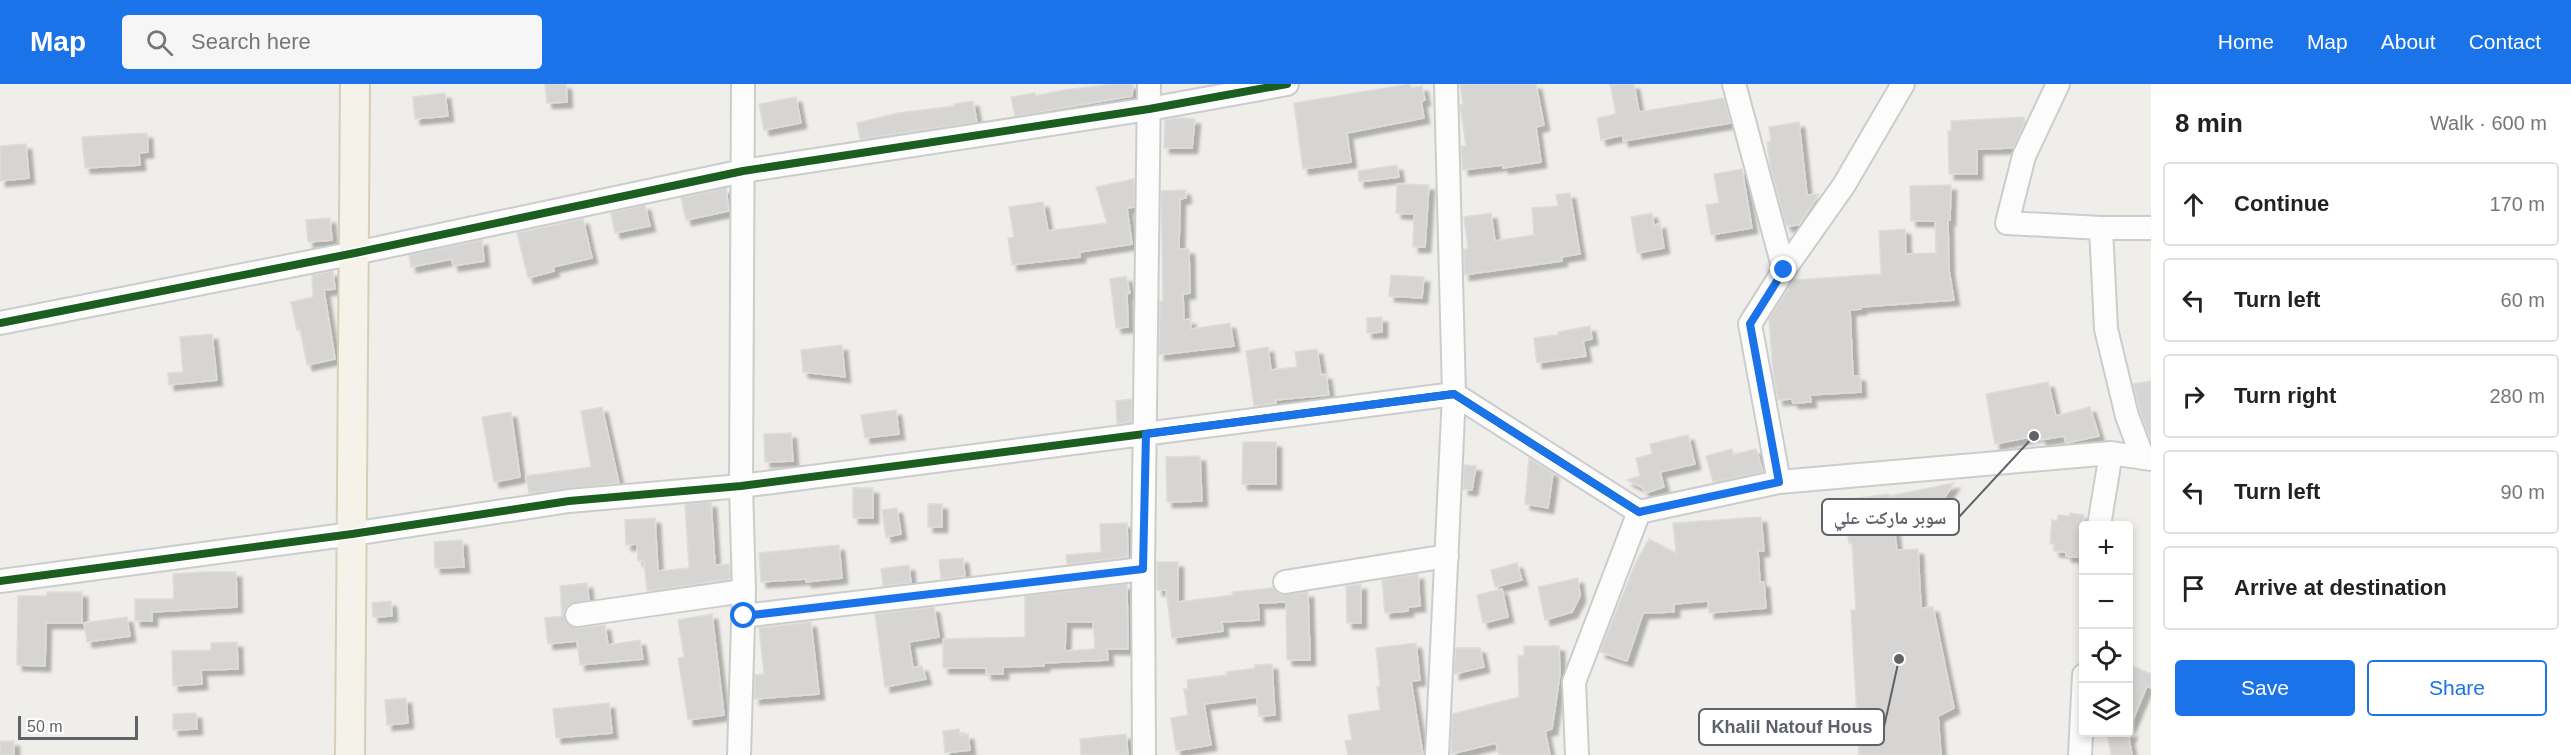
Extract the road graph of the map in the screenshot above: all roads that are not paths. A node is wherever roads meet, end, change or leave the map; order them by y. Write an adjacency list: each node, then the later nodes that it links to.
1 (355, 84): 13 (main road)
2 (743, 84): 10 (street)
3 (1149, 84): 9 (street)
4 (1287, 84): 9 (street)
5 (1446, 84): 16 (street)
6 (1734, 84): 14 (street)
7 (1903, 84): 14 (street)
8 (2058, 84): 11 (street)
9 (1149, 109): 10 (street); 17 (street)
10 (743, 171): 13 (street); 21 (street)
11 (2101, 228): 12 (street); 19 (street)
12 (2151, 228)
13 (355, 253): 15 (street); 24 (main road)
14 (1784, 270): 20 (street)
15 (0, 323)
16 (1454, 394): 17 (street); 22 (street); 25 (street)
17 (1146, 434): 21 (street); 26 (street)
18 (2111, 453): 19 (street); 20 (street); 23 (street)
19 (2147, 459)
20 (1779, 482): 22 (street)
21 (741, 486): 24 (street); 29 (street)
22 (1639, 512): 37 (street)
23 (2100, 521)
24 (352, 534): 27 (street); 33 (main road)
25 (1447, 556): 28 (street); 36 (street)
26 (1143, 569): 31 (street); 35 (street)
27 (0, 581)
28 (1285, 582)
29 (744, 591): 30 (street); 31 (street)
30 (577, 615)
31 (744, 616): 34 (street)
32 (2084, 683): 38 (street)
33 (350, 755)
34 (739, 755)
35 (1144, 755)
36 (1437, 755)
37 (1577, 755)
38 (2080, 755)

